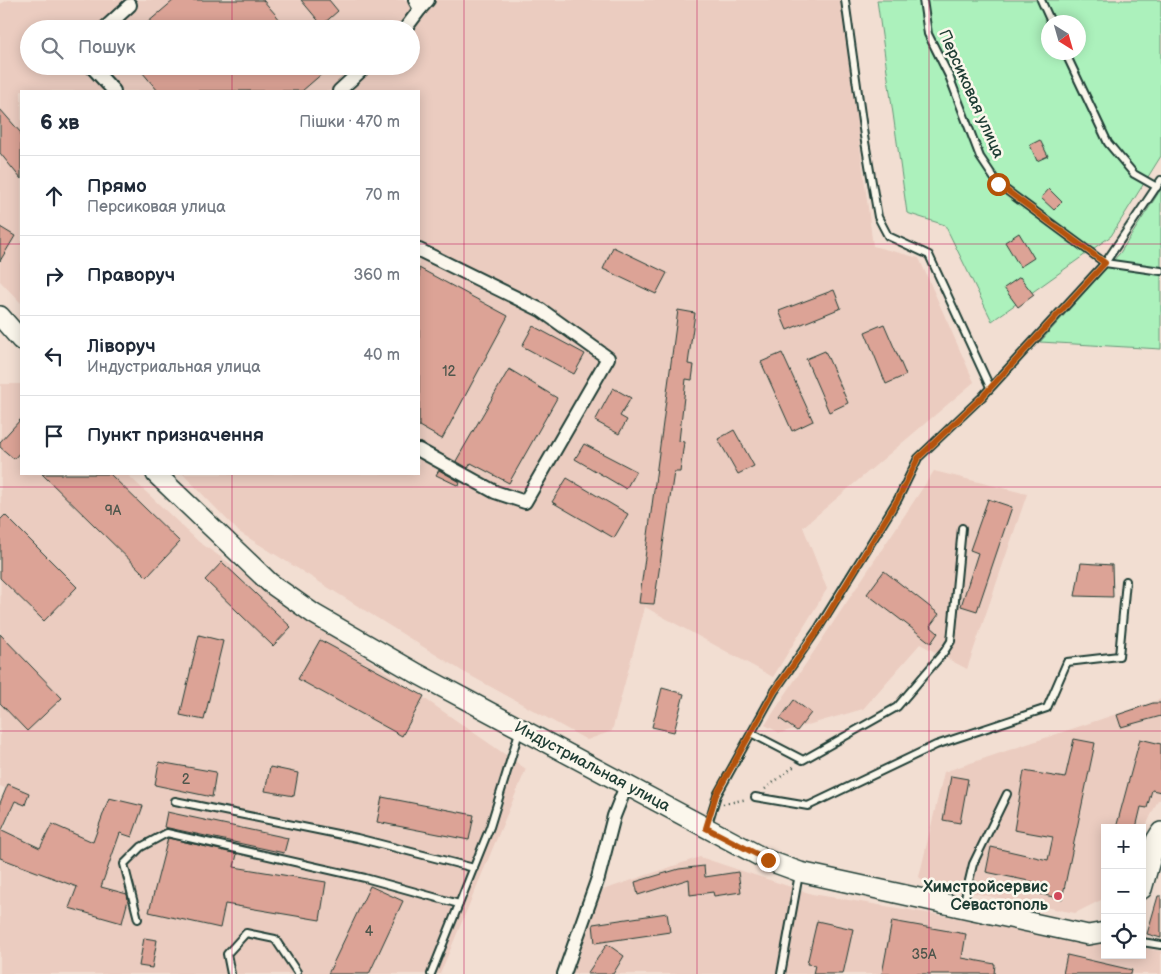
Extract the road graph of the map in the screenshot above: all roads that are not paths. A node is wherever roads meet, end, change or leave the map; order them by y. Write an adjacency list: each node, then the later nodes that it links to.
1 (845, 0): 23 (lane)
2 (923, 0): 17 (lane, Персиковая улица)
3 (1041, 0): 6 (lane)
4 (421, 3): 8 (street)
5 (130, 5): 7 (street)
6 (1048, 15)
7 (114, 20)
8 (411, 20)
9 (1069, 60): 15 (lane)
10 (99, 75): 12 (street)
11 (357, 75): 13 (street)
12 (113, 90)
13 (341, 90)
14 (1161, 180): 15 (lane)
15 (1157, 187): 17 (lane)
16 (420, 250): 24 (street)
17 (1105, 263): 18 (lane); 23 (lane)
18 (1161, 271)
19 (0, 316): 21 (main road)
20 (0, 330): 22 (main road)
21 (20, 339)
22 (20, 340)
23 (990, 387): 29 (lane)
24 (420, 451)
25 (157, 475): 28 (main road, Индустриальная улица)
26 (962, 528): 29 (lane)
27 (1126, 581): 32 (lane)
28 (520, 728): 30 (main road, Индустриальная улица); 36 (lane)
29 (751, 733): 34 (lane)
30 (626, 786): 34 (main road, Индустриальная улица); 48 (street)
31 (1007, 794): 40 (lane)
32 (755, 797)
33 (175, 801): 36 (lane)
34 (706, 828): 37 (main road, Индустриальная улица)
35 (1161, 832): 38 (main road)
36 (474, 868): 39 (lane)
37 (800, 872): 40 (main road, Индустриальная улица); 49 (lane)
38 (1146, 875)
39 (459, 904): 41 (lane); 47 (lane)
40 (962, 908): 42 (main road, Индустриальная улица)
41 (138, 919)
42 (1099, 935)
43 (1146, 943): 44 (lane)
44 (1161, 945)
45 (297, 972): 46 (lane)
46 (231, 974)
47 (432, 974)
48 (564, 974)
49 (781, 974)

